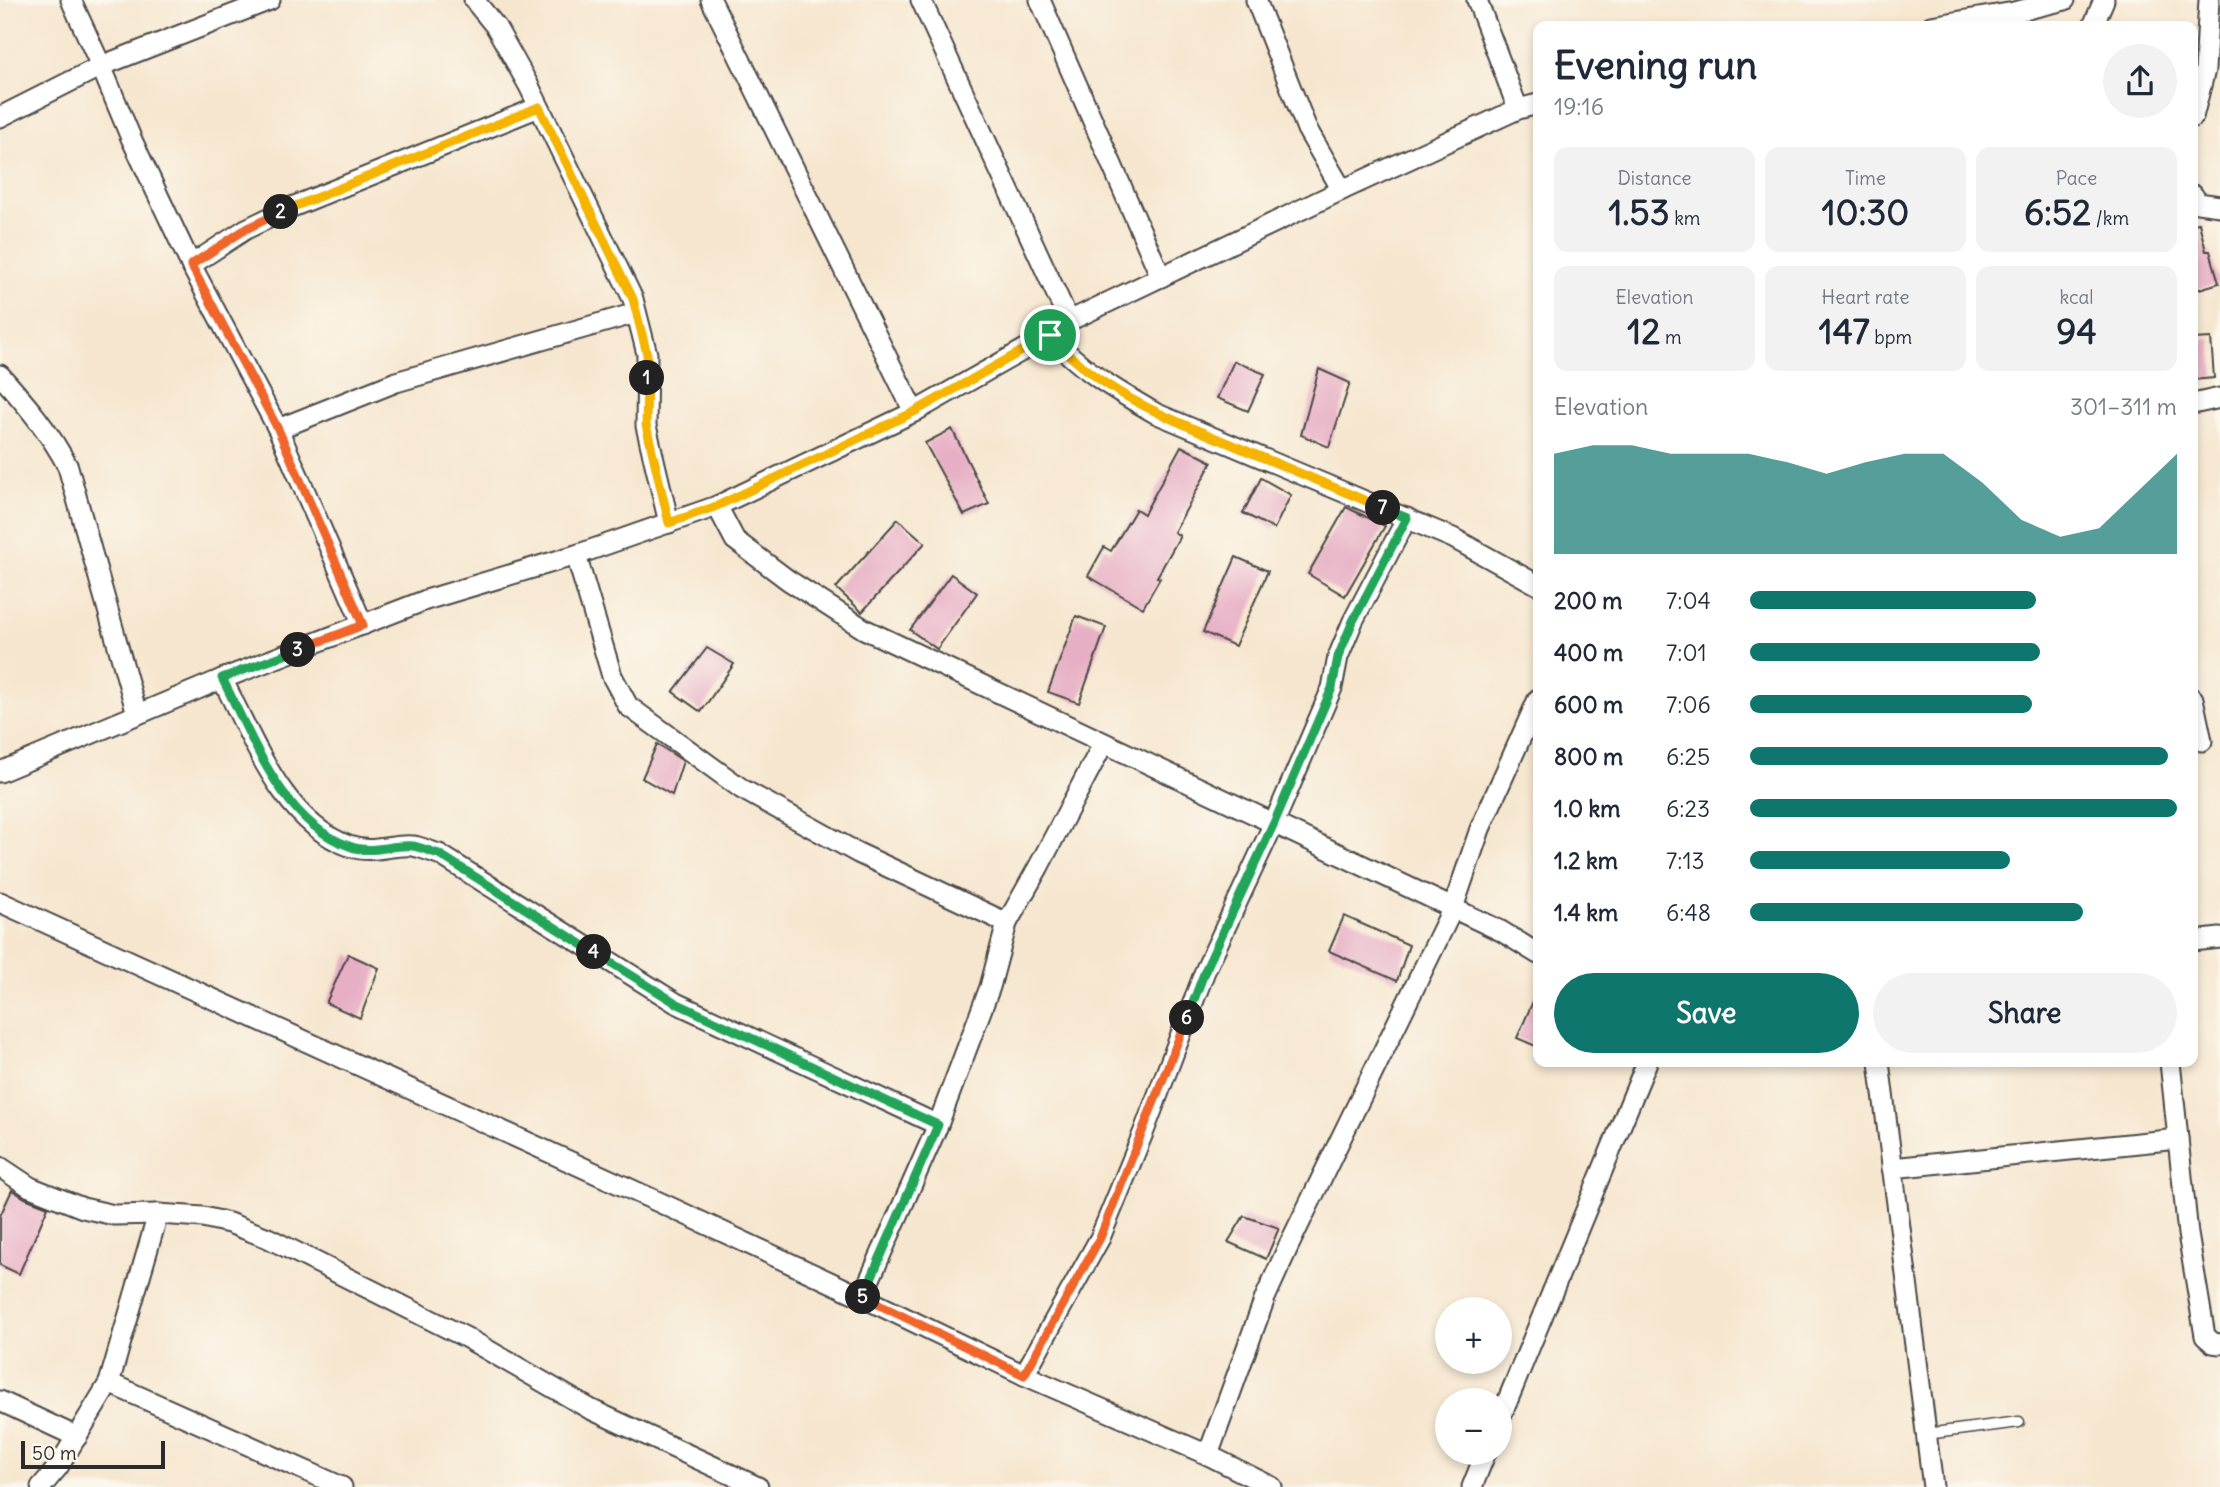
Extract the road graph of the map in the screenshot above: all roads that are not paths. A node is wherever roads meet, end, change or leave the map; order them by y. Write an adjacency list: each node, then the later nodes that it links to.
1 (71, 0): 15 (street)
2 (270, 0): 15 (street)
3 (474, 0): 18 (street)
4 (711, 0): 32 (street)
5 (921, 0): 27 (street)
6 (1040, 0): 25 (street)
7 (1256, 0): 21 (street)
8 (1476, 0): 19 (street)
9 (2104, 0): 14 (street)
10 (2209, 0): 16 (street)
11 (2054, 1): 12 (street)
12 (2009, 6): 13 (street)
13 (1950, 21)
14 (2095, 21)
15 (101, 66): 20 (street); 24 (street)
16 (2198, 97)
17 (1533, 105): 19 (street)
18 (539, 107): 24 (street); 26 (street)
19 (1518, 109): 21 (street)
20 (0, 117)
21 (1342, 190): 25 (street)
22 (2198, 203): 23 (street)
23 (2220, 206)
24 (191, 265): 33 (street)
25 (1161, 277): 27 (street)
26 (636, 313): 33 (street); 36 (street)
27 (1069, 321): 28 (street)
28 (1050, 335): 32 (street); 35 (street)
29 (0, 375): 42 (street)
30 (2220, 398): 31 (street)
31 (2198, 403)
32 (914, 412): 34 (street)
33 (278, 429): 39 (street)
34 (717, 506): 36 (street); 45 (street)
35 (1407, 518): 38 (street); 47 (street)
36 (669, 523): 37 (street)
37 (576, 555): 39 (street); 50 (street)
38 (1533, 582)
39 (363, 625): 40 (street)
40 (222, 678): 42 (street); 57 (street)
41 (1533, 710): 49 (street)
42 (137, 714): 46 (street)
43 (2198, 716): 44 (street)
44 (2205, 740)
45 (1103, 744): 47 (street); 50 (street)
46 (0, 772)
47 (1274, 823): 49 (street); 64 (street)
48 (0, 902): 62 (street)
49 (1453, 908): 53 (street); 71 (street)
50 (1007, 923): 57 (street)
51 (2220, 938): 52 (street)
52 (2198, 940)
53 (1533, 951)
54 (1645, 1067): 66 (street)
55 (1880, 1067): 60 (street)
56 (2171, 1067): 58 (street)
57 (938, 1125): 62 (street)
58 (2178, 1139): 60 (street); 63 (street)
59 (0, 1167): 61 (street)
60 (1892, 1168): 69 (street)
61 (158, 1214): 65 (street); 75 (street)
62 (862, 1297): 64 (street)
63 (2220, 1344)
64 (1024, 1375): 71 (street)
65 (108, 1383): 70 (street); 74 (street)
66 (1512, 1390)
67 (0, 1401): 70 (street)
68 (2019, 1422): 69 (lane)
69 (1926, 1434): 78 (street)
70 (77, 1437): 73 (street)
71 (1208, 1455): 76 (street)
72 (1481, 1465): 77 (street)
73 (41, 1487)
74 (342, 1487)
75 (758, 1487)
76 (1272, 1487)
77 (1472, 1487)
78 (1933, 1487)

